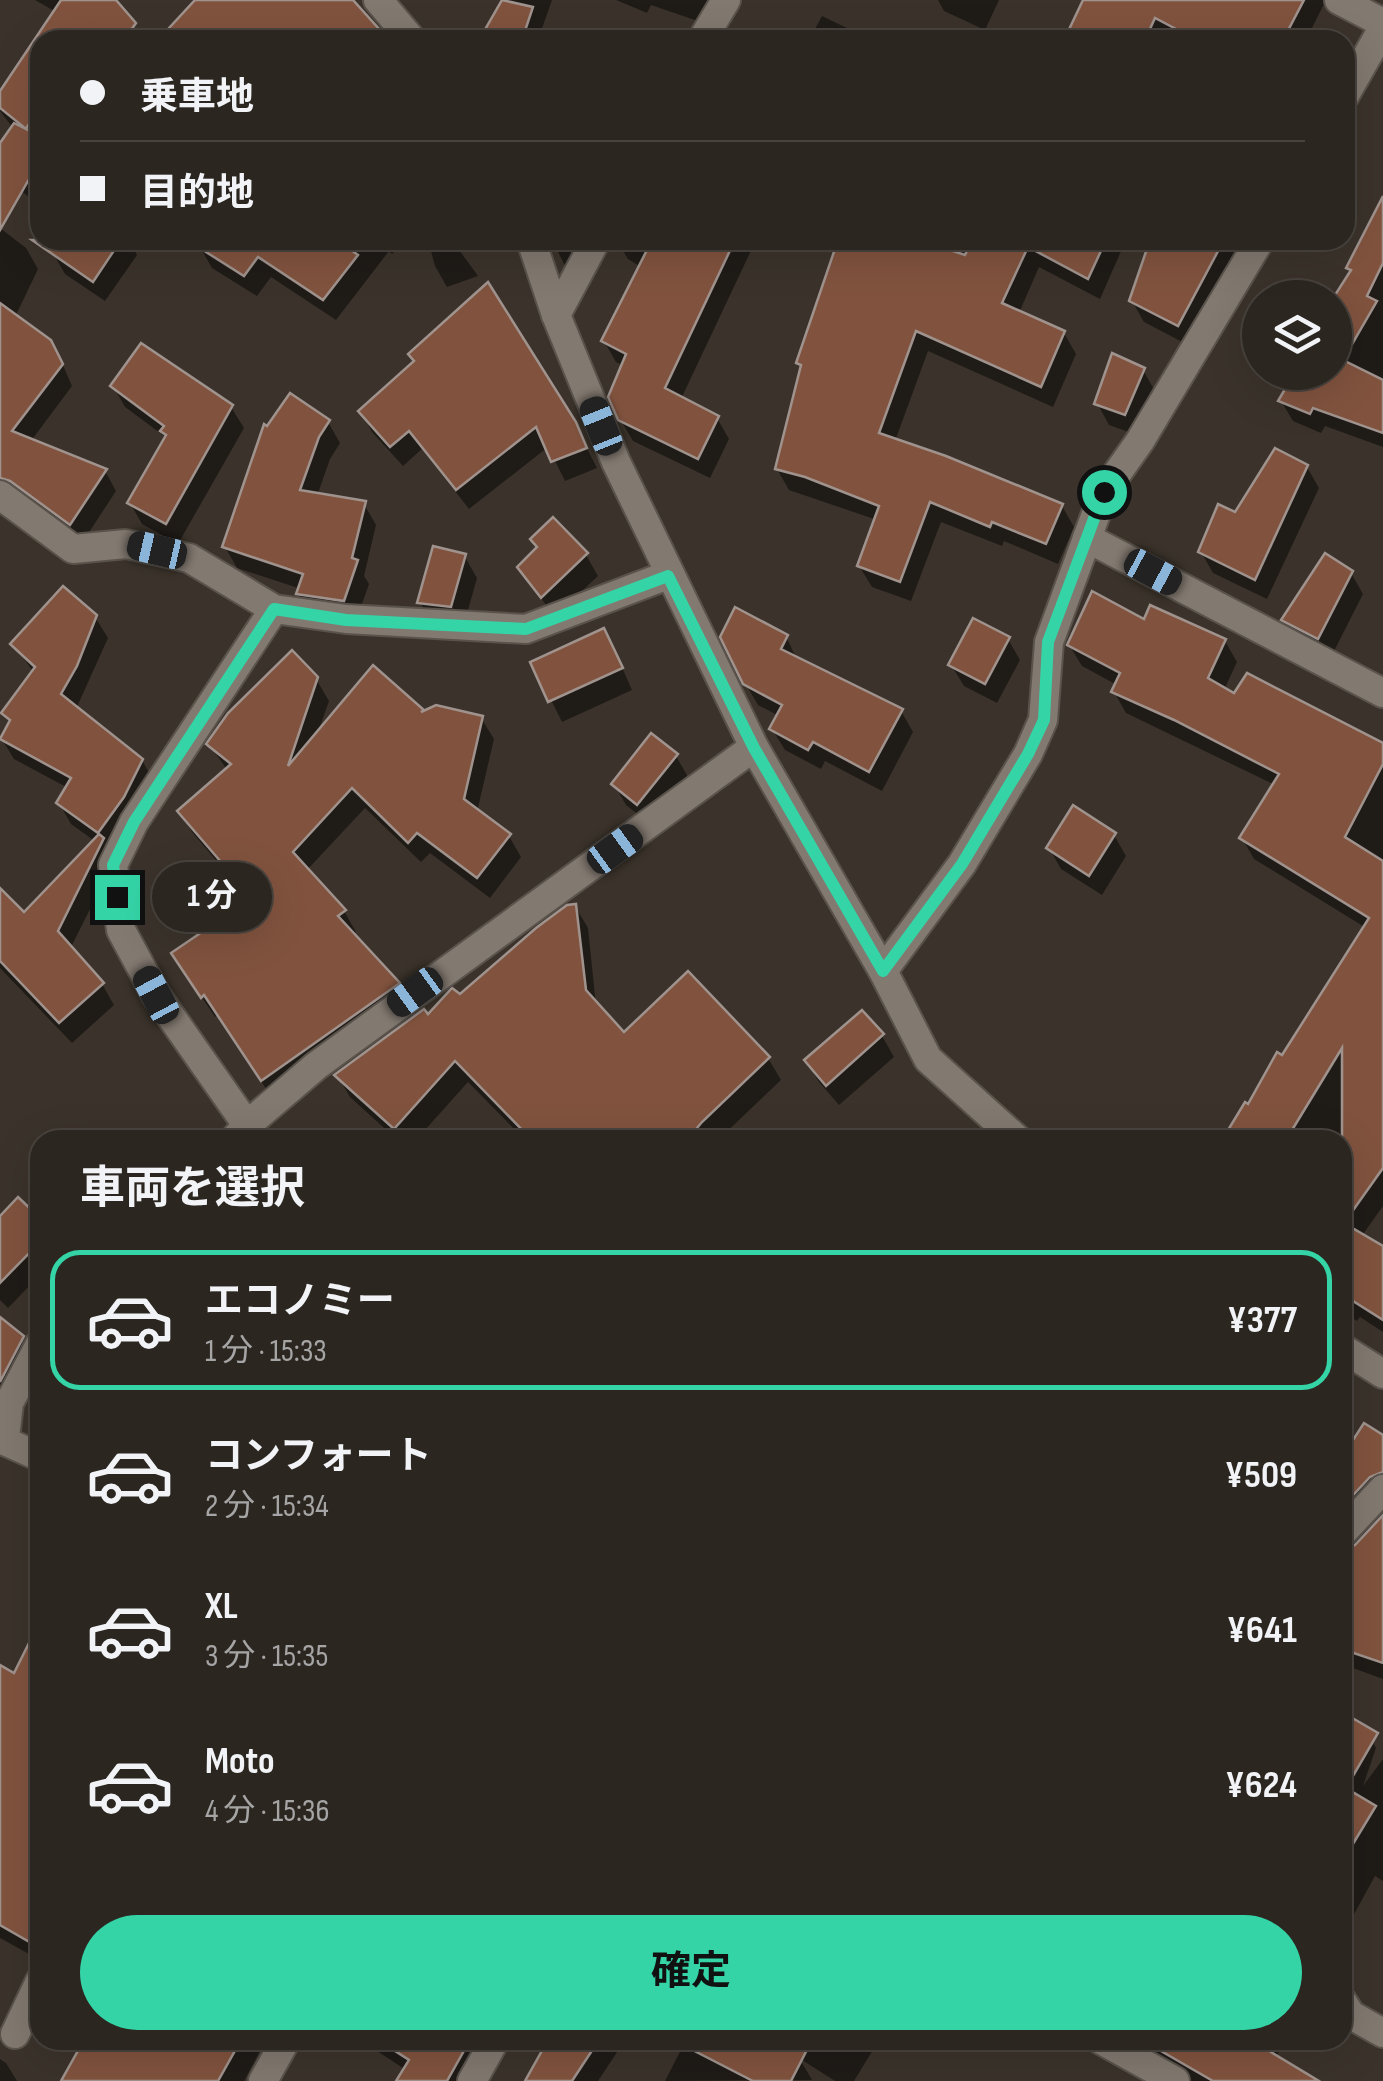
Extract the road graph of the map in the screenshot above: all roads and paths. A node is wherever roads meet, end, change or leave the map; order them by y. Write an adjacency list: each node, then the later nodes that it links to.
1 (378, 0): 5 (street)
2 (726, 0): 6 (street)
3 (1340, 0): 4 (street)
4 (1383, 26): 7 (street)
5 (404, 30)
6 (708, 30)
7 (1355, 77)
8 (533, 250): 11 (street)
9 (591, 250): 11 (street)
10 (1254, 250): 13 (street)
11 (556, 315): 14 (street)
12 (0, 495): 15 (street)
13 (1087, 538): 16 (street); 18 (street)
14 (668, 576): 15 (street); 17 (street)
15 (274, 609): 19 (street)
16 (1383, 693)
17 (754, 748): 18 (street); 20 (street)
18 (883, 971): 21 (street)
19 (239, 1130)
20 (242, 1130)
21 (1007, 1130)
22 (1352, 1354): 24 (street)
23 (30, 1363): 25 (street)
24 (1383, 1374)
25 (2, 1438): 26 (street)
26 (30, 1452)
27 (1383, 1489): 28 (street)
28 (1352, 1522)
29 (30, 2002): 32 (street)
30 (1352, 2016): 31 (street)
31 (1383, 2033)
32 (16, 2034)
33 (281, 2050): 36 (street)
34 (489, 2050): 37 (street)
35 (1119, 2050): 38 (street)
36 (264, 2081)
37 (472, 2081)
38 (1175, 2081)

